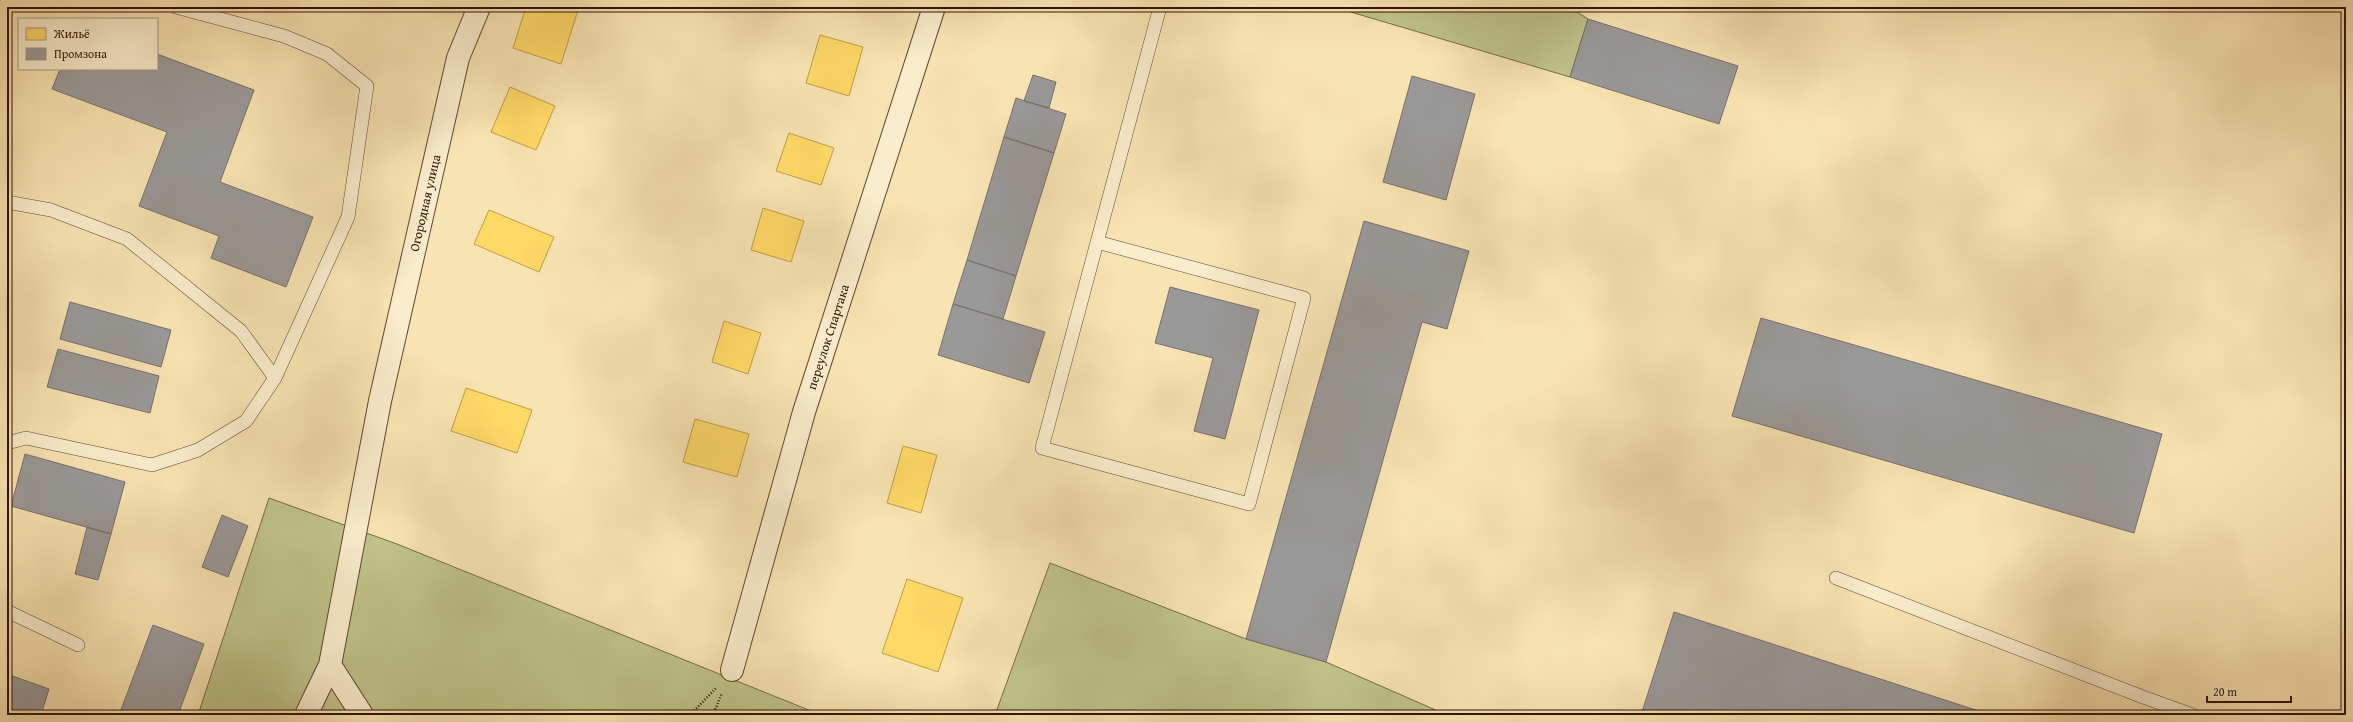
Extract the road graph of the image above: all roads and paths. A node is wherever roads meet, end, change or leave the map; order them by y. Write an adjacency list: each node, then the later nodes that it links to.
1 (176, 7): 7 (lane)
2 (479, 7): 12 (street, Огородная улица)
3 (934, 7): 13 (street, переулок Спартака)
4 (1160, 7): 6 (lane)
5 (7, 202): 7 (lane)
6 (1097, 242): 6 (lane)
7 (274, 378): 8 (lane)
8 (7, 442)
9 (1836, 578): 17 (lane)
10 (7, 611): 11 (lane)
11 (78, 645)
12 (330, 665): 14 (street, Огородная улица); 15 (street)
13 (732, 670): 16 (path)
14 (306, 715)
15 (362, 715)
16 (690, 715)
17 (2193, 715)

